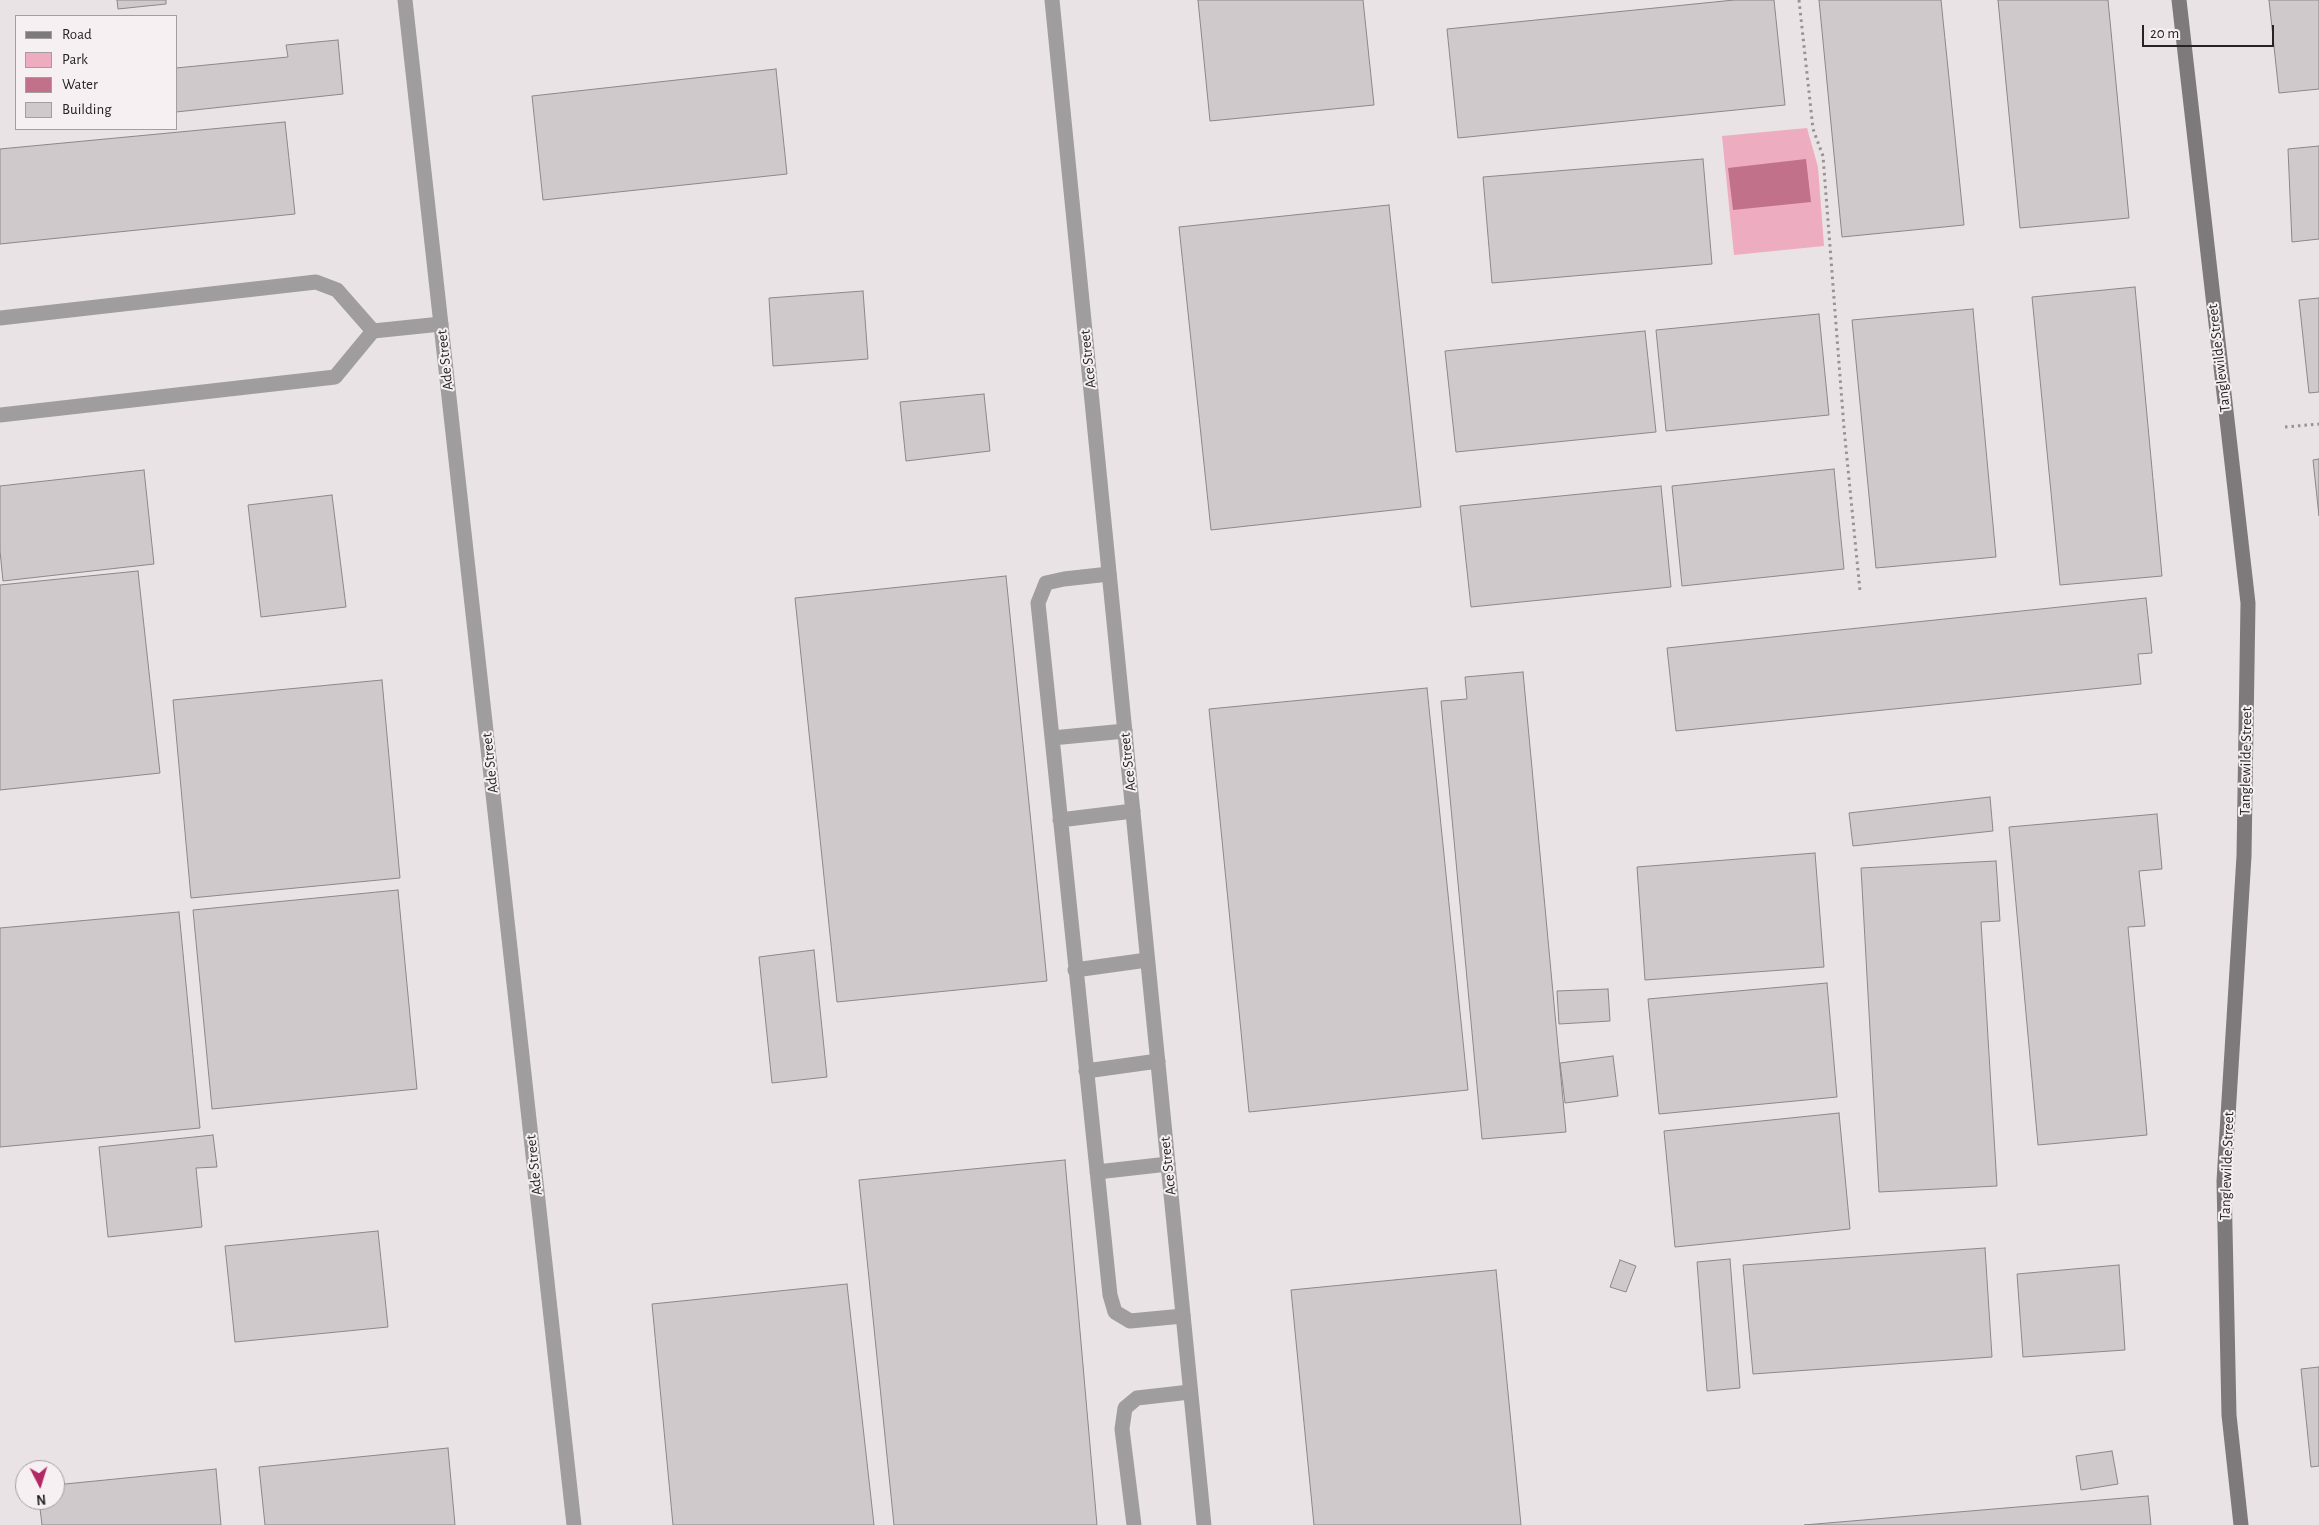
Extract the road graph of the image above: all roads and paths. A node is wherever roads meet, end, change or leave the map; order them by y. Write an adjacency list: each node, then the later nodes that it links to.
1 (405, 0): 6 (street, Ade Street)
2 (1052, 0): 11 (street, Ace Street)
3 (1799, 0): 12 (path)
4 (2179, 0): 28 (street, Tanglewilde Street)
5 (0, 318): 7 (street)
6 (441, 324): 7 (street); 25 (street, Ade Street)
7 (372, 331): 8 (street)
8 (0, 415)
9 (2319, 424): 10 (path)
10 (2285, 428)
11 (1109, 574): 13 (street, Ace Street); 14 (street)
12 (1860, 591)
13 (1125, 731): 14 (street); 15 (street, Ace Street)
14 (1052, 738): 16 (street)
15 (1133, 811): 16 (street); 17 (street, Ace Street)
16 (1060, 820): 18 (street)
17 (1147, 960): 18 (street); 19 (street, Ace Street)
18 (1076, 970): 20 (street)
19 (1158, 1062): 20 (street); 21 (street, Ace Street)
20 (1086, 1071): 22 (street)
21 (1168, 1164): 22 (street); 23 (street, Ace Street)
22 (1097, 1172): 23 (street)
23 (1183, 1316): 24 (street, Ace Street)
24 (1190, 1392): 26 (street); 27 (street, Ace Street)
25 (574, 1525)
26 (1134, 1525)
27 (1204, 1525)
28 (2241, 1525)

